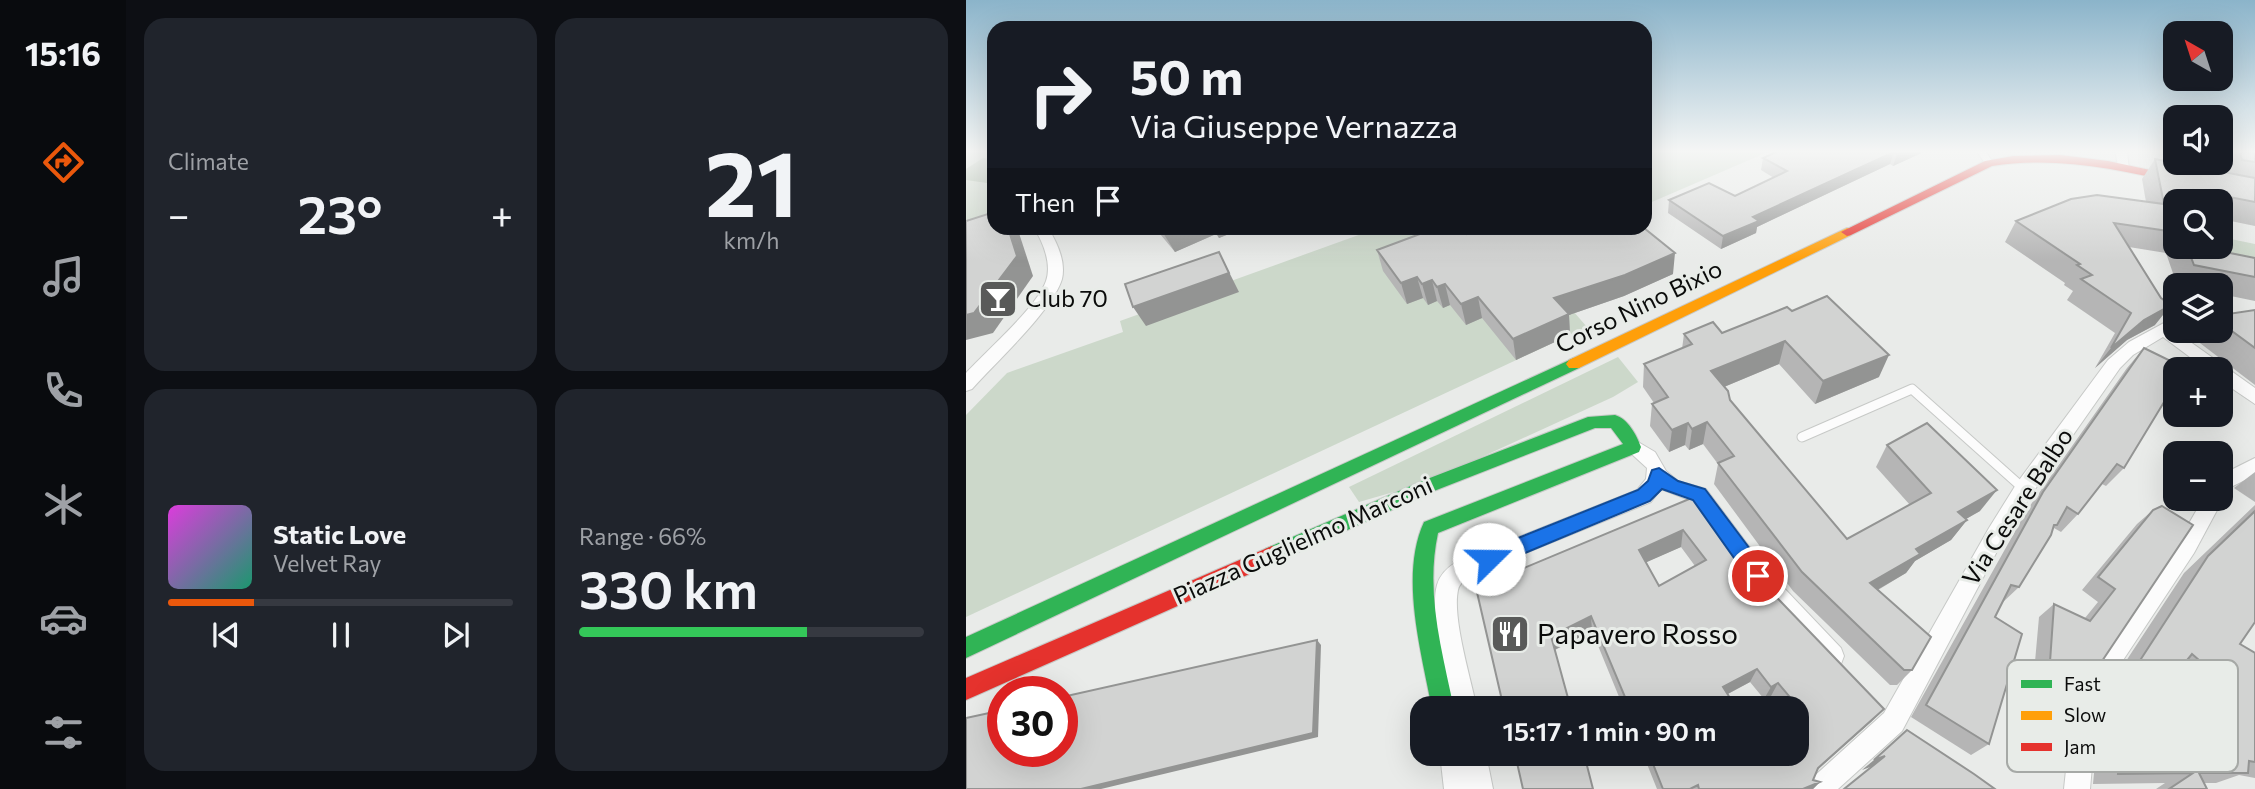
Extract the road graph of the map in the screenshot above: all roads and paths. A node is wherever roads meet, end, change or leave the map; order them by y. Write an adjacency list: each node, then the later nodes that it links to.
1 (1924, 188): 16 (main road, Corso Nino Bixio)
2 (1046, 235): 7 (street)
3 (2163, 330): 14 (street, Via Cesare Balbo)
4 (2189, 343): 5 (street)
5 (2205, 357)
6 (2233, 380): 8 (street)
7 (966, 384)
8 (2255, 397)
9 (1802, 437): 14 (lane)
10 (1633, 447): 12 (street, Piazza Guglielmo Marconi); 21 (main road, Piazza Guglielmo Marconi); 22 (main road, Piazza Guglielmo Marconi)
11 (2255, 466): 13 (street)
12 (1659, 476): 20 (street); 23 (street)
13 (2233, 478)
14 (2024, 489): 25 (street, Via Cesare Balbo)
15 (2206, 511): 18 (street)
16 (1063, 602): 17 (main road, Corso Nino Bixio); 19 (main road, Corso Nino Bixio)
17 (966, 648)
18 (2109, 660)
19 (966, 663)
20 (1848, 673)
21 (966, 689)
22 (1441, 696)
23 (1463, 696)
24 (1875, 702): 25 (street)
25 (1894, 722): 26 (street); 31 (street)
26 (1916, 737)
27 (1454, 766): 29 (street)
28 (1476, 766): 30 (street)
29 (1457, 789)
30 (1480, 789)
31 (1819, 789)

